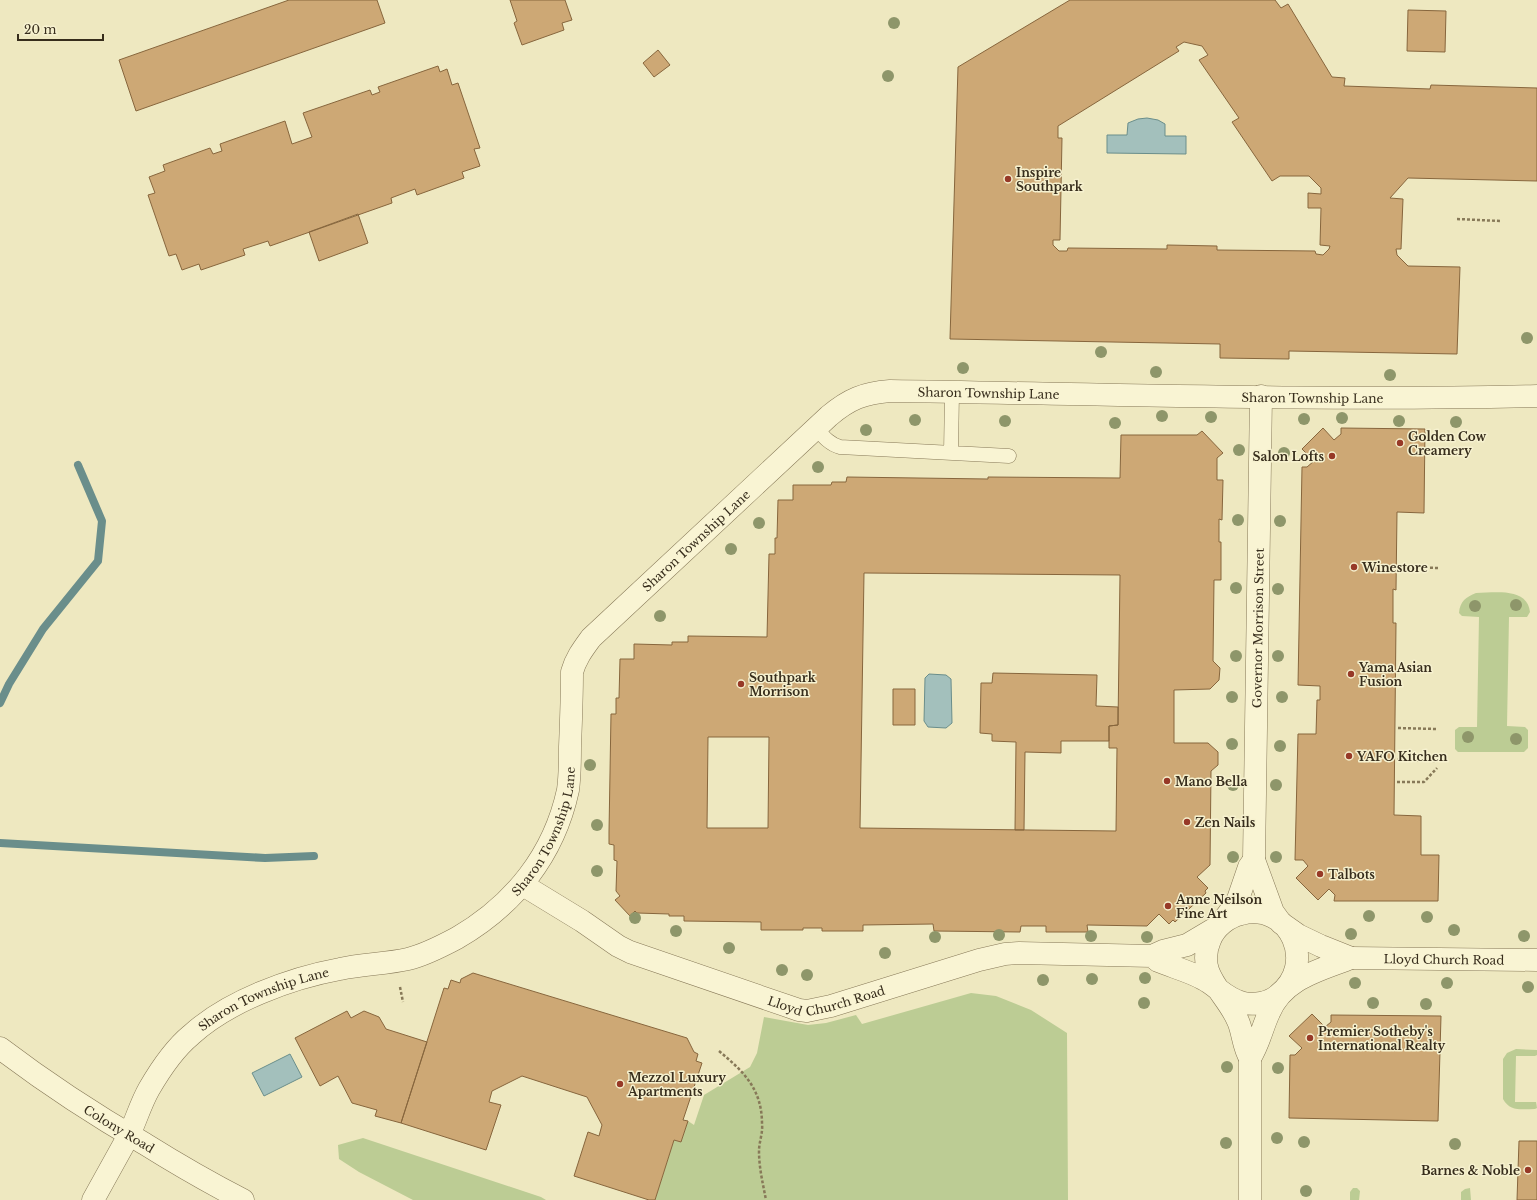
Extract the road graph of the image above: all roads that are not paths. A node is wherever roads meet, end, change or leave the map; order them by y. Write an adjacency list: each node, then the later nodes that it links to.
1 (952, 392): 2 (street, Sharon Township Lane); 4 (street, Sharon Township Lane); 5 (lane)
2 (1261, 396): 3 (street, Sharon Township Lane); 7 (street, Governor Morrison Street)
3 (1537, 396)
4 (816, 428): 5 (lane); 8 (street, Sharon Township Lane)
5 (951, 453): 6 (lane)
6 (1009, 456)
7 (1254, 860): 9 (street, Governor Morrison Street); 10 (street, Governor Morrison Street)
8 (523, 885): 11 (street, Lloyd Church Road); 18 (street, Sharon Township Lane)
9 (1281, 923): 10 (street, Governor Morrison Street); 12 (street, Lloyd Church Road); 15 (street, Governor Morrison Street)
10 (1219, 926): 11 (street, Lloyd Church Road); 14 (street, Governor Morrison Street)
11 (1152, 956): 14 (street, Lloyd Church Road)
12 (1351, 958): 13 (street, Lloyd Church Road); 15 (street, Lloyd Church Road)
13 (1537, 960)
14 (1218, 989): 15 (street, Governor Morrison Street); 17 (street, Governor Morrison Street)
15 (1285, 990): 17 (street, Governor Morrison Street)
16 (0, 1048): 18 (street, Colony Road)
17 (1250, 1058): 21 (street, Governor Morrison Street)
18 (129, 1135): 19 (street, Sharon Township Lane); 20 (street, Colony Road)
19 (93, 1200)
20 (243, 1200)
21 (1250, 1200)

